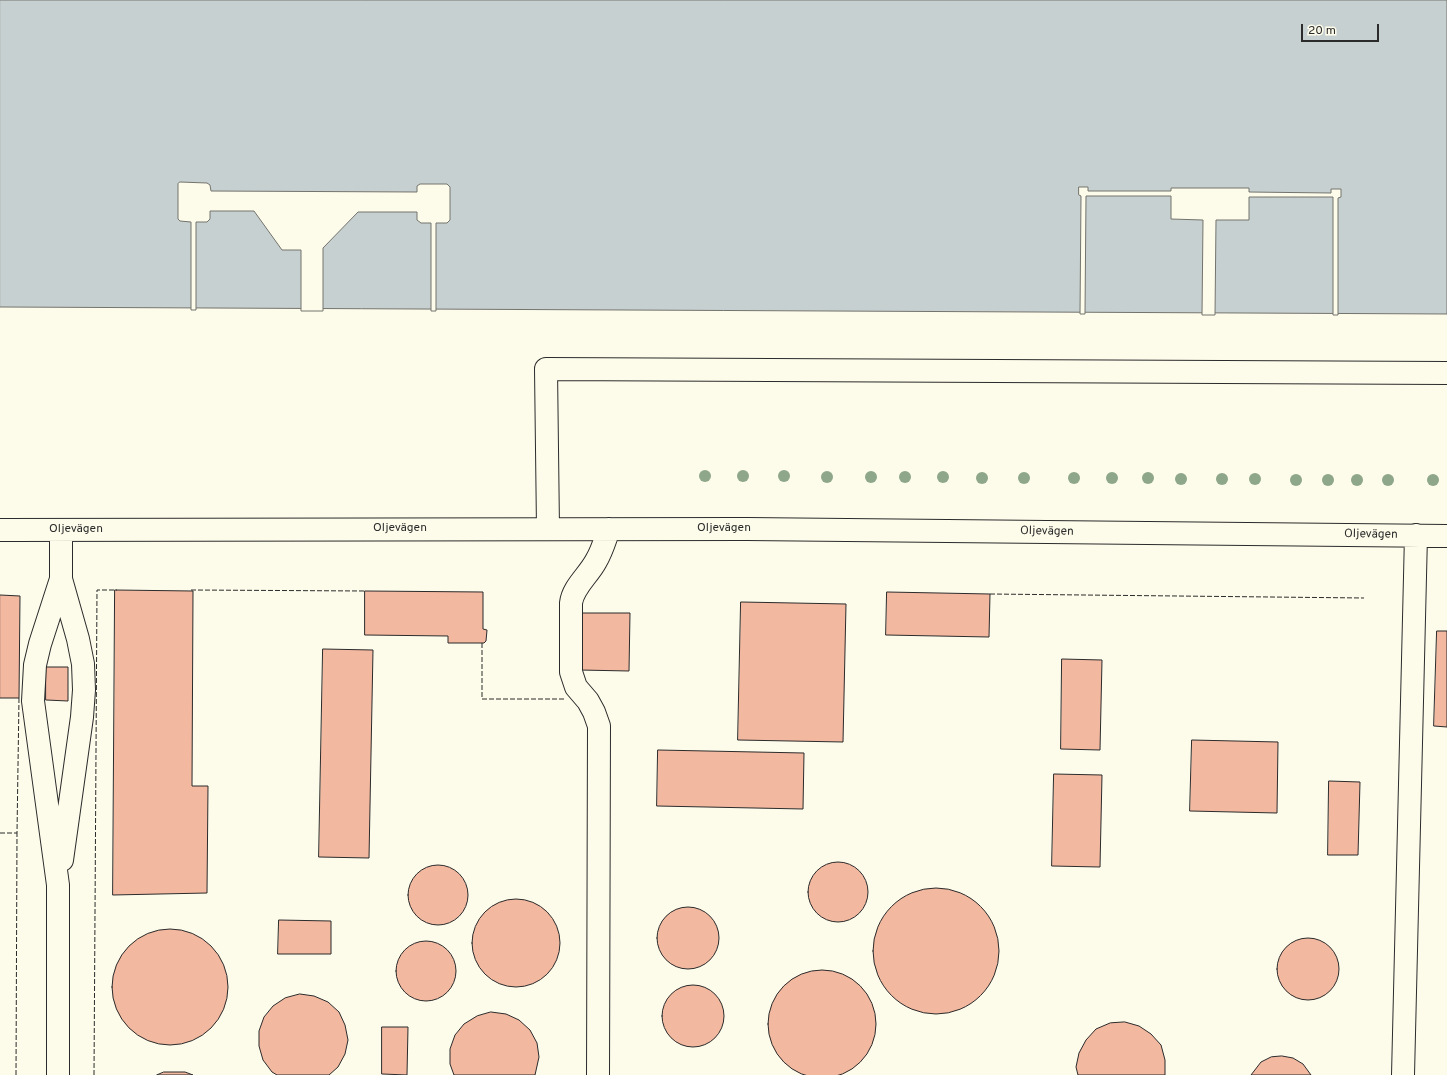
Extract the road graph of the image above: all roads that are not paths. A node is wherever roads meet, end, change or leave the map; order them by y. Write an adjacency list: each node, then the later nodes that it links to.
1 (1447, 373): 2 (street)
2 (548, 529): 3 (street, Oljevägen); 5 (street, Oljevägen)
3 (609, 529): 6 (street, Oljevägen); 11 (street)
4 (0, 530): 5 (street, Oljevägen)
5 (61, 530): 8 (street)
6 (1416, 535): 7 (street, Oljevägen); 12 (street)
7 (1447, 536)
8 (61, 579): 9 (street); 9 (street)
9 (58, 885): 10 (street)
10 (58, 1075)
11 (598, 1075)
12 (1403, 1075)

